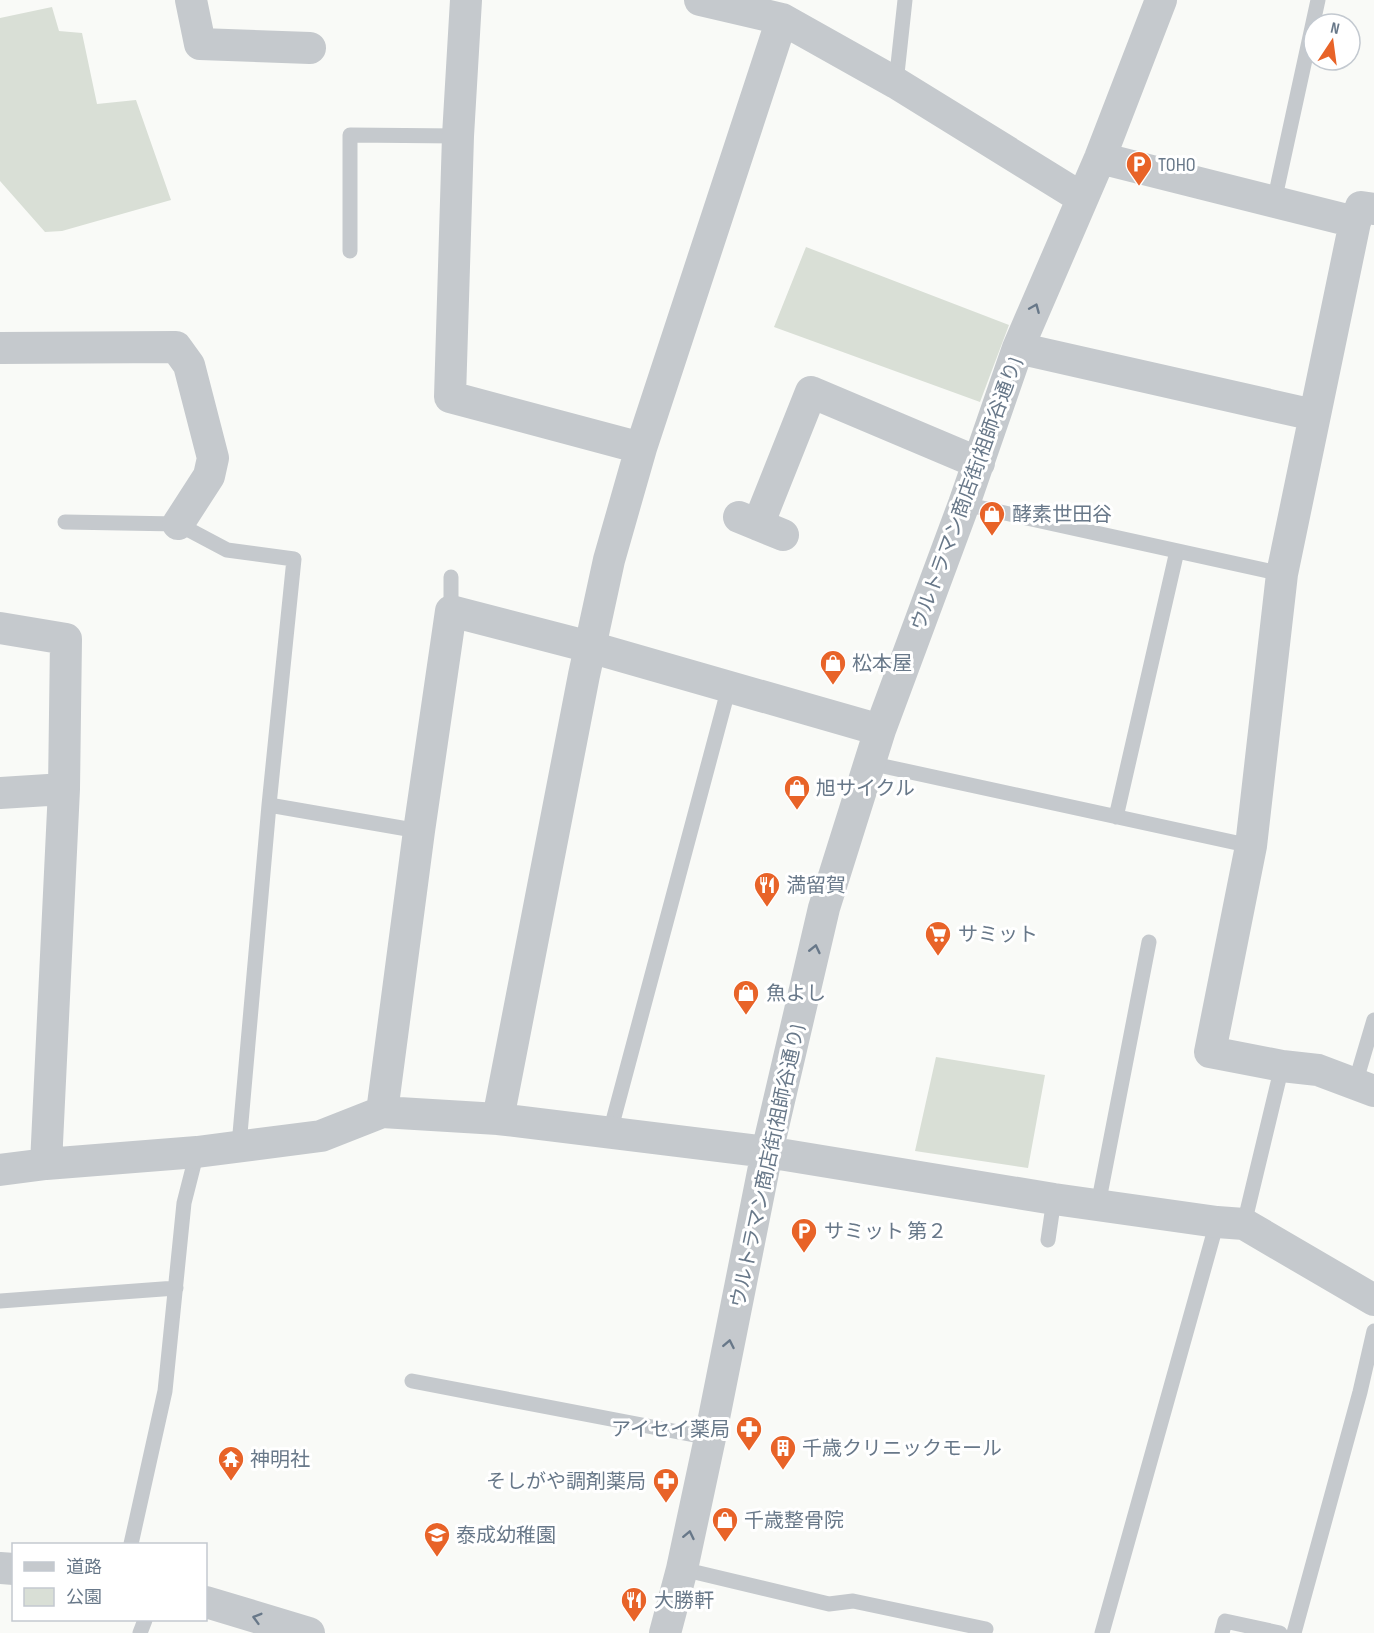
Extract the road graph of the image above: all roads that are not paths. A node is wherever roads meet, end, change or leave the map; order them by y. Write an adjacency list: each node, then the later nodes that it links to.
1 (191, 0): 8 (street)
2 (466, 0): 10 (street)
3 (700, 0): 7 (street)
4 (905, 0): 9 (lane)
5 (1161, 0): 11 (street, ウルトラマン商店街(祖師谷通り))
6 (1318, 0): 13 (lane)
7 (782, 18): 9 (street); 19 (street)
8 (310, 48)
9 (896, 83): 12 (street)
10 (458, 136): 15 (lane); 19 (street)
11 (1100, 158): 12 (street, ウルトラマン商店街(祖師谷通り)); 13 (street)
12 (1082, 198): 17 (street, ウルトラマン商店街(祖師谷通り), one-way to 12)
13 (1274, 202): 14 (street)
14 (1364, 213): 18 (street)
15 (350, 251)
16 (0, 348): 23 (street)
17 (1018, 348): 18 (street); 20 (street, ウルトラマン商店街(祖師谷通り))
18 (1314, 415): 26 (street)
19 (641, 448): 30 (street)
20 (979, 463): 21 (street, ウルトラマン商店街(祖師谷通り)); 24 (street)
21 (964, 504): 25 (lane); 32 (street, ウルトラマン商店街(祖師谷通り))
22 (65, 522): 23 (lane)
23 (178, 524): 36 (lane)
24 (759, 525)
25 (1177, 551): 26 (lane); 37 (lane)
26 (1282, 574): 39 (street)
27 (451, 577): 28 (lane)
28 (451, 611): 30 (street); 38 (street)
29 (0, 628): 34 (street)
30 (590, 647): 31 (street); 45 (street)
31 (729, 687): 32 (street); 46 (lane)
32 (880, 730): 33 (street, ウルトラマン商店街(祖師谷通り))
33 (869, 763): 37 (lane); 49 (street, ウルトラマン商店街(祖師谷通り), one-way to 33)
34 (64, 789): 35 (street); 50 (street)
35 (0, 793)
36 (269, 805): 38 (lane); 47 (lane)
37 (1116, 817): 39 (lane)
38 (419, 831): 44 (street)
39 (1251, 846): 42 (street)
40 (1149, 942): 53 (lane)
41 (1374, 1020): 43 (lane)
42 (1282, 1066): 43 (street); 54 (lane)
43 (1364, 1087)
44 (382, 1112): 45 (street); 47 (street)
45 (498, 1119): 46 (street)
46 (610, 1132): 49 (street)
47 (239, 1145): 48 (street)
48 (197, 1152): 50 (street); 56 (lane)
49 (767, 1152): 52 (street); 61 (street, ウルトラマン商店街(祖師谷通り), one-way to 49)
50 (46, 1164): 51 (street)
51 (0, 1170)
52 (1054, 1199): 53 (street); 55 (lane)
53 (1098, 1205): 54 (street)
54 (1231, 1223): 57 (street); 68 (lane)
55 (1048, 1240)
56 (176, 1287): 58 (lane); 62 (lane)
57 (1374, 1300)
58 (0, 1301)
59 (1374, 1331): 71 (lane)
60 (412, 1381): 61 (lane)
61 (710, 1438): 63 (street, ウルトラマン商店街(祖師谷通り), one-way to 61)
62 (131, 1543)
63 (682, 1569): 65 (lane); 67 (street, ウルトラマン商店街(祖師谷通り))
64 (207, 1602): 66 (street, one-way to 64)
65 (986, 1629)
66 (309, 1633)
67 (665, 1633)
68 (1102, 1633)
69 (1222, 1633): 70 (lane)
70 (1280, 1633)
71 (1294, 1633)

